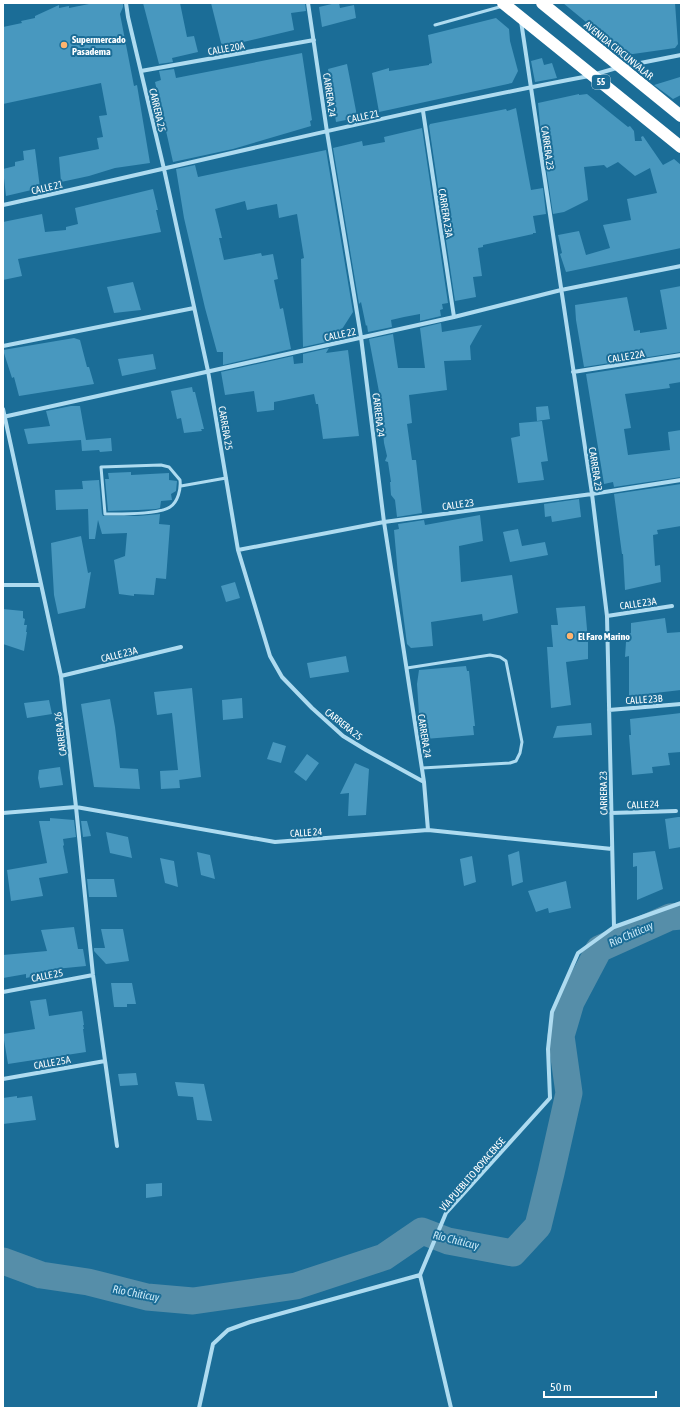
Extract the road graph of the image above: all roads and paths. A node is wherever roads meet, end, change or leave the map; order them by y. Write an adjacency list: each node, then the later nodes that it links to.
1 (126, 3): 10 (street, CARRERA 25)
2 (308, 3): 7 (street, CARRERA 24)
3 (542, 3): 9 (highway, AVENIDA CIRCUNVALAR / 55)
4 (505, 4): 5 (highway, 55); 6 (lane)
5 (521, 17): 11 (highway, 55); 12 (street, CARRERA 23)
6 (435, 25)
7 (314, 40): 10 (street, CALLE 20A); 15 (street, CARRERA 24)
8 (681, 55): 9 (street, CALLE 21)
9 (620, 66): 11 (street, CALLE 21); 14 (highway, AVENIDA CIRCUNVALAR / 55)
10 (141, 71): 17 (street, CARRERA 25)
11 (592, 75): 12 (street, CALLE 21); 16 (highway, 55)
12 (531, 87): 13 (street, CALLE 21); 20 (street, CARRERA 23)
13 (423, 111): 15 (street, CALLE 21); 22 (street, CARRERA 23A)
14 (681, 116)
15 (327, 132): 17 (street, CALLE 21); 23 (street, CARRERA 24)
16 (681, 147)
17 (164, 169): 18 (street, CALLE 21); 21 (street, CARRERA 25)
18 (3, 205)
19 (681, 266): 20 (street, CALLE 22)
20 (561, 290): 22 (street, CALLE 22); 27 (street, CARRERA 23)
21 (194, 308): 24 (street); 26 (street, CARRERA 25)
22 (454, 317): 23 (street, CALLE 22)
23 (361, 337): 26 (street, CALLE 22); 34 (street, CARRERA 24)
24 (3, 346)
25 (681, 355): 27 (street, CALLE 22A)
26 (208, 371): 29 (street, CALLE 22); 30 (street, CARRERA 25)
27 (573, 372): 33 (street, CARRERA 23)
28 (3, 409): 29 (street, CARRERA 26)
29 (4, 417): 37 (street, CARRERA 26)
30 (226, 478): 32 (lane); 35 (street, CARRERA 25)
31 (681, 480): 33 (street, CALLE 23)
32 (181, 486): 32 (lane)
33 (592, 494): 34 (street, CALLE 23); 39 (street, CARRERA 23)
34 (384, 522): 35 (street, CALLE 23); 41 (street, CARRERA 24)
35 (238, 550): 46 (street, CARRERA 25)
36 (3, 585): 37 (street)
37 (41, 585): 42 (street, CARRERA 26)
38 (672, 606): 39 (street, CALLE 23A)
39 (607, 616): 44 (street, CARRERA 23)
40 (181, 647): 42 (street, CALLE 23A)
41 (407, 668): 45 (street, CARRERA 24); 45 (lane)
42 (61, 676): 47 (street, CARRERA 26)
43 (681, 704): 44 (street, CALLE 23B)
44 (609, 710): 50 (street, CARRERA 23)
45 (422, 768): 46 (street, CARRERA 24)
46 (424, 782): 51 (street, CARRERA 24)
47 (76, 807): 49 (street, CALLE 24); 51 (street, CALLE 24); 55 (street, CARRERA 26)
48 (676, 811): 50 (street, CALLE 24)
49 (3, 813)
50 (611, 813): 52 (street, CARRERA 23)
51 (428, 830): 52 (street, CALLE 24)
52 (612, 849): 54 (street, CARRERA 23)
53 (681, 904): 54 (street, VÍA PUEBLITO BOYACENSE)
54 (614, 927): 60 (street, VÍA PUEBLITO BOYACENSE)
55 (93, 975): 56 (street, CALLE 25); 57 (street, CARRERA 26)
56 (3, 992)
57 (105, 1061): 58 (street, CALLE 25A); 59 (street, CARRERA 26)
58 (3, 1079)
59 (117, 1146)
60 (420, 1275): 61 (street); 62 (street)
61 (199, 1408)
62 (451, 1408)

